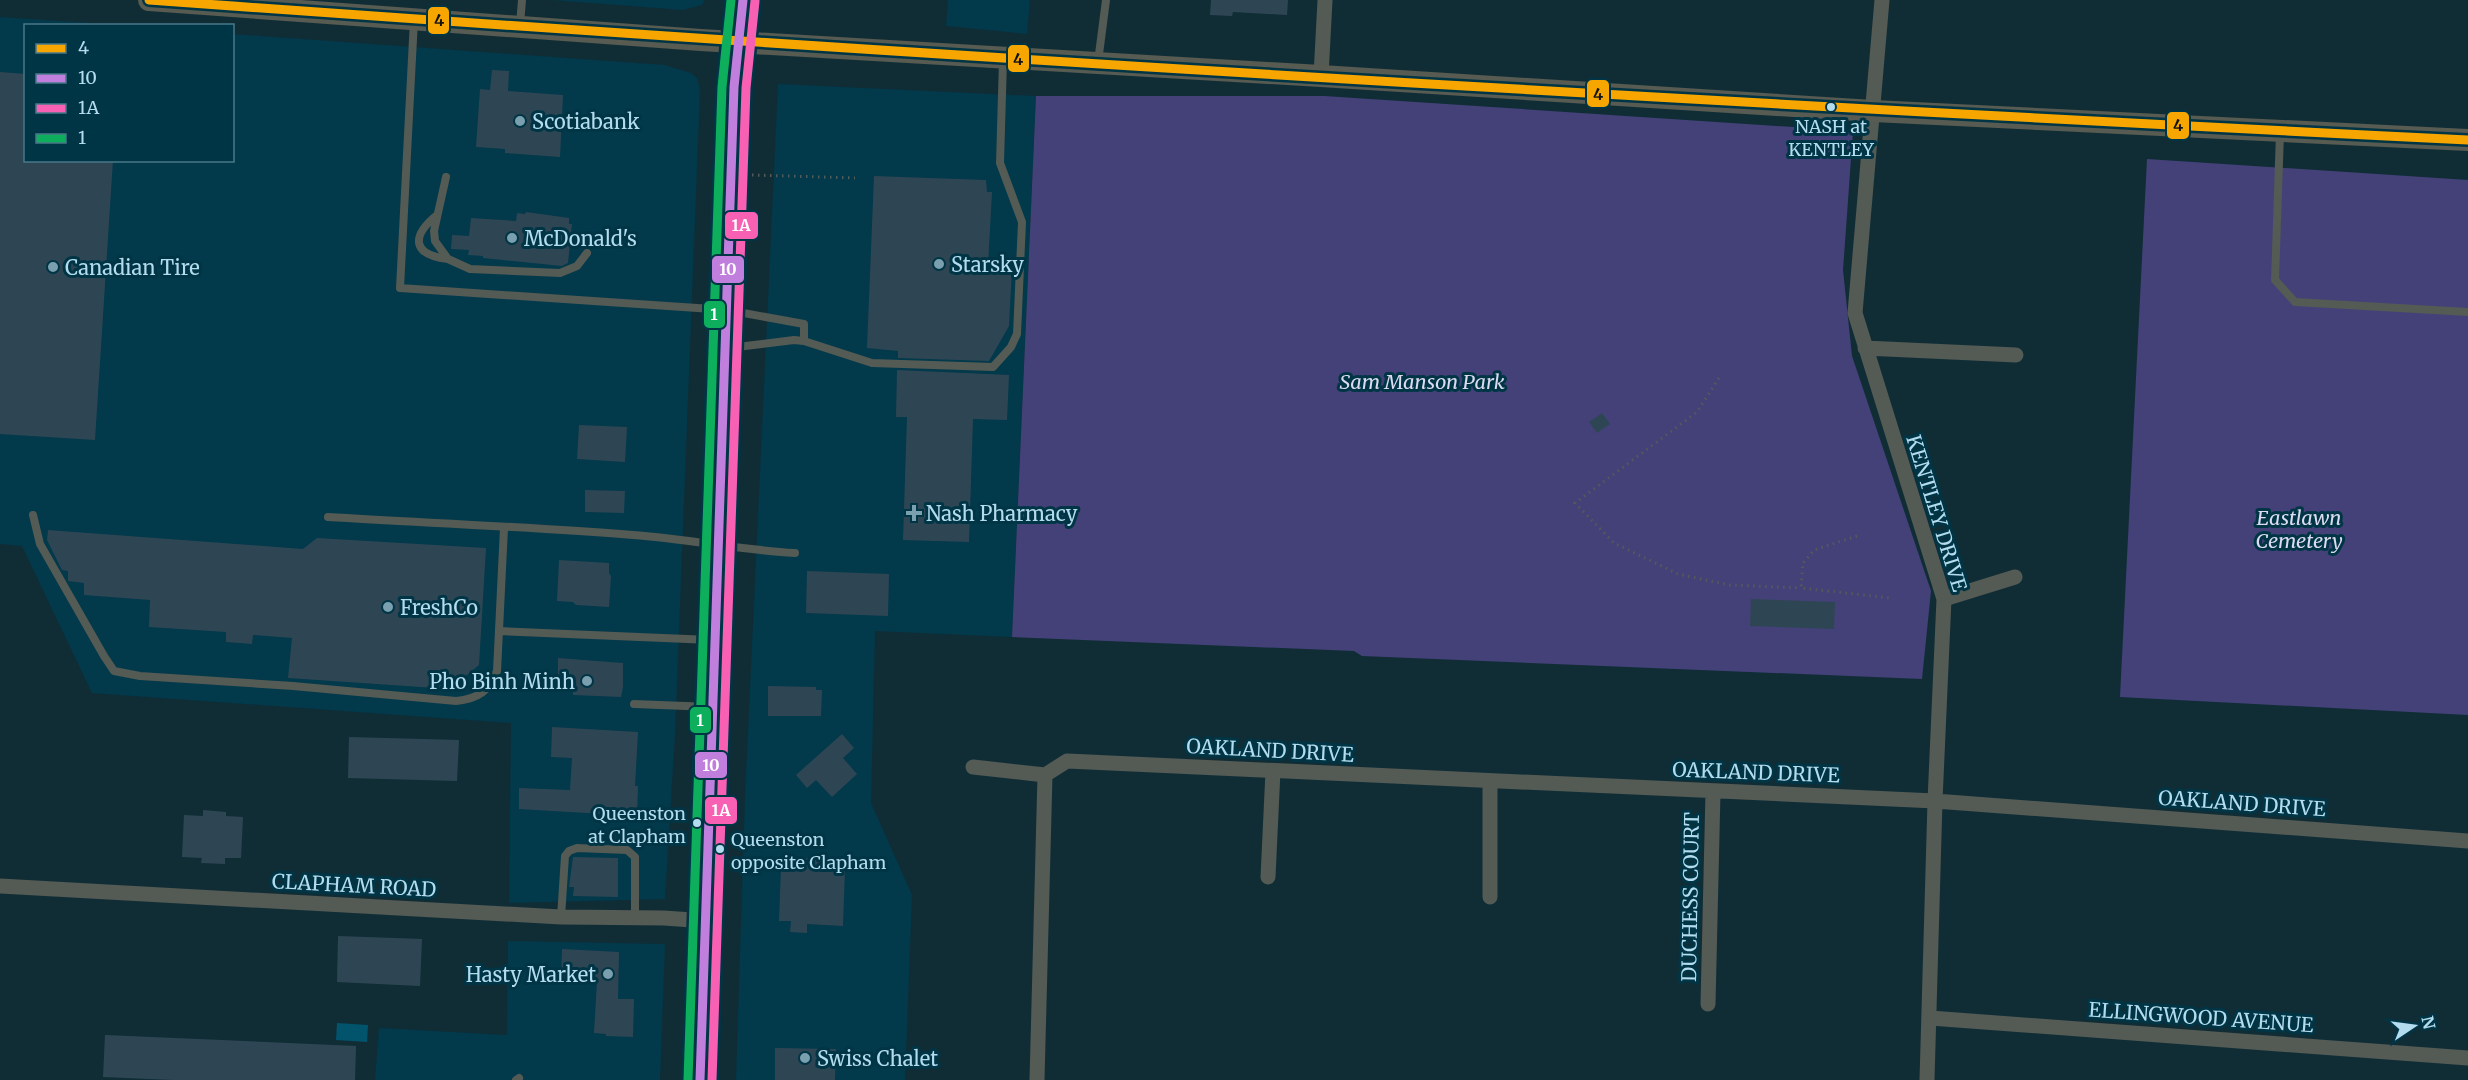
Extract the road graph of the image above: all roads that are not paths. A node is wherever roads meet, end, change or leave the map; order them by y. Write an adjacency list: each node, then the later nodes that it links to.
1 (149, 0): 7 (main road)
2 (522, 0): 9 (lane)
3 (743, 0): 10 (main road)
4 (1106, 0): 12 (lane)
5 (1325, 0): 13 (street)
6 (1882, 0): 14 (street, KENTLEY DRIVE)
7 (298, 5): 8 (main road)
8 (414, 19): 9 (main road); 21 (lane)
9 (520, 27): 10 (main road)
10 (739, 42): 11 (main road); 21 (main road)
11 (1003, 58): 12 (main road); 23 (lane)
12 (1098, 64): 13 (main road)
13 (1321, 76): 14 (main road)
14 (1873, 111): 15 (main road); 25 (street, KENTLEY DRIVE)
15 (2280, 131): 16 (main road); 22 (lane)
16 (2468, 140)
17 (446, 177): 18 (lane)
18 (437, 215): 20 (lane); 20 (lane)
19 (587, 253): 20 (lane)
20 (448, 260)
21 (727, 310): 23 (lane); 24 (main road)
22 (2468, 312)
23 (804, 340): 24 (lane)
24 (726, 348): 30 (main road)
25 (1865, 348): 26 (street); 33 (street, KENTLEY DRIVE)
26 (2016, 355)
27 (33, 515): 34 (lane)
28 (328, 517): 29 (lane)
29 (504, 528): 30 (lane); 34 (lane)
30 (718, 543): 31 (lane); 35 (main road)
31 (795, 553)
32 (2015, 577): 33 (street)
33 (1944, 599): 43 (street, KENTLEY DRIVE)
34 (499, 631): 35 (lane)
35 (716, 640): 37 (main road)
36 (634, 704): 37 (lane)
37 (712, 707): 50 (main road)
38 (973, 766): 40 (street)
39 (1273, 771): 40 (street, OAKLAND DRIVE); 41 (street, OAKLAND DRIVE); 45 (street)
40 (1045, 775): 55 (street)
41 (1490, 781): 42 (street, OAKLAND DRIVE); 47 (street)
42 (1713, 792): 43 (street, OAKLAND DRIVE); 51 (street, DUCHESS COURT)
43 (1935, 801): 44 (street, OAKLAND DRIVE); 52 (street, KENTLEY DRIVE)
44 (2468, 841)
45 (1268, 877)
46 (0, 886): 48 (street, CLAPHAM ROAD)
47 (1490, 897)
48 (561, 917): 49 (street, CLAPHAM ROAD); 49 (lane)
49 (635, 918): 50 (street, CLAPHAM ROAD)
50 (706, 921): 54 (main road)
51 (1708, 1004)
52 (1930, 1018): 53 (street, ELLINGWOOD AVENUE); 56 (street, KENTLEY DRIVE)
53 (2468, 1058)
54 (700, 1080)
55 (1037, 1080)
56 (1927, 1080)

